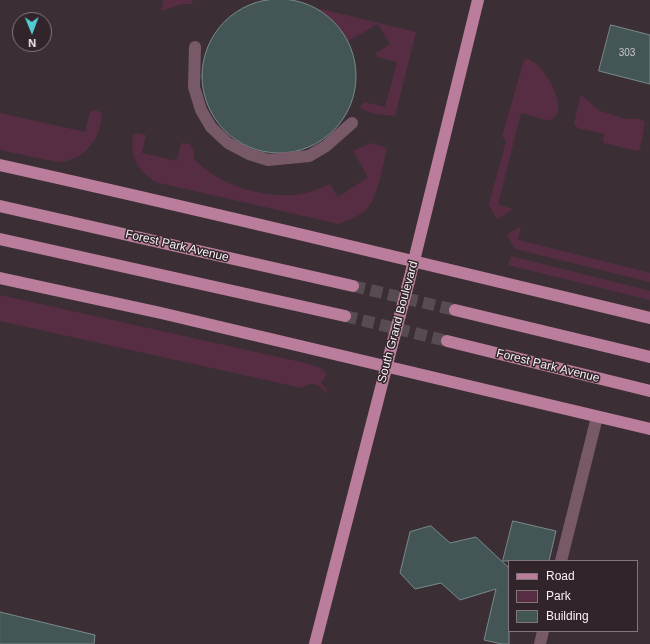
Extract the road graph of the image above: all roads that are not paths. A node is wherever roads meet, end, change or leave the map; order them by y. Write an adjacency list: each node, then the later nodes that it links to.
1 (478, 0): 7 (main road, South Grand Boulevard)
2 (195, 47): 3 (lane)
3 (352, 124)
4 (0, 165): 7 (main road)
5 (0, 206): 9 (main road, Forest Park Avenue)
6 (0, 239): 11 (main road)
7 (414, 261): 12 (main road); 15 (main road, South Grand Boulevard, bridge)
8 (0, 278): 15 (main road)
9 (353, 286)
10 (455, 310): 14 (main road)
11 (345, 316)
12 (650, 318)
13 (447, 341): 16 (main road, Forest Park Avenue)
14 (650, 357)
15 (386, 367): 17 (main road); 21 (main road, South Grand Boulevard)
16 (650, 391)
17 (597, 417): 18 (main road); 19 (lane)
18 (650, 429)
19 (561, 560)
20 (543, 632): 22 (lane)
21 (315, 644)
22 (540, 644)

